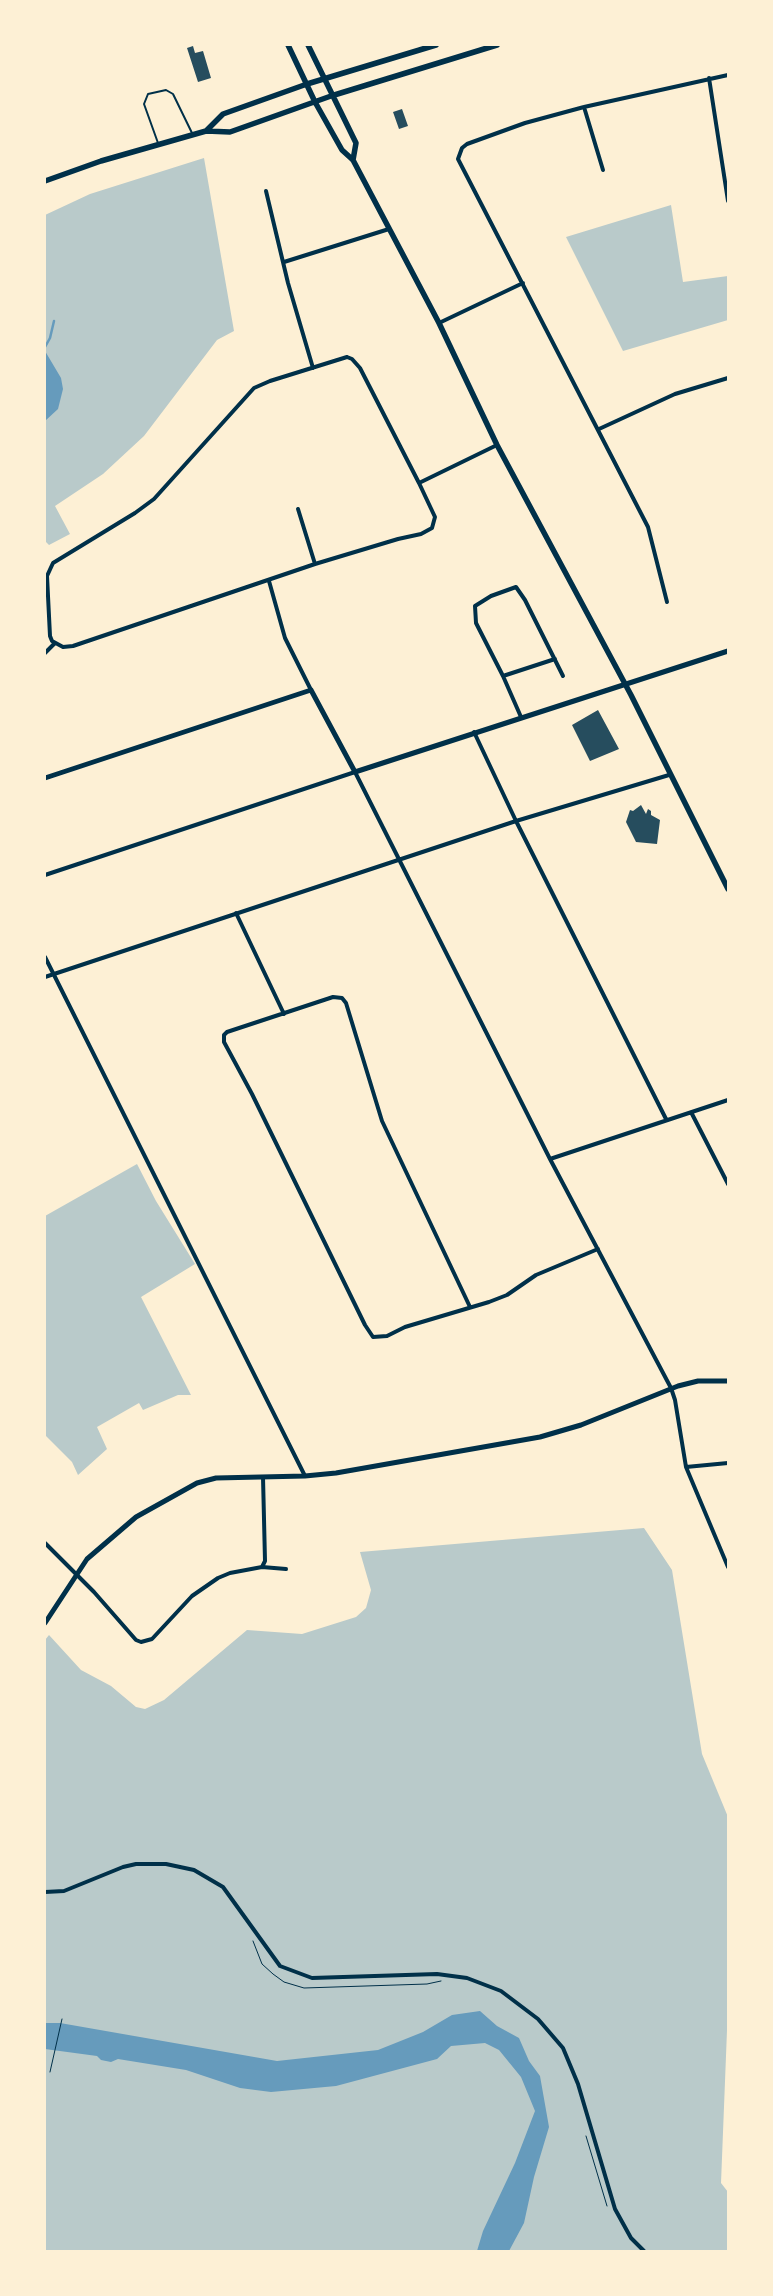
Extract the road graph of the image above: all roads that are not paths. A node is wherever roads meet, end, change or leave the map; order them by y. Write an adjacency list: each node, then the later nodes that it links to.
1 (288, 45): 8 (main road)
2 (308, 45): 6 (main road)
3 (436, 45): 6 (main road)
4 (497, 45): 9 (main road)
5 (728, 75): 7 (street)
6 (325, 78): 8 (main road); 9 (main road)
7 (709, 78): 11 (street); 19 (street)
8 (307, 84): 10 (main road); 12 (main road)
9 (332, 96): 10 (main road); 15 (main road)
10 (316, 102): 12 (main road); 15 (main road)
11 (584, 107): 16 (street); 23 (street)
12 (206, 131): 13 (main road)
13 (193, 135): 14 (main road); 14 (lane)
14 (159, 145): 17 (main road)
15 (353, 160): 21 (main road)
16 (603, 170)
17 (45, 181)
18 (266, 191): 22 (street)
19 (727, 192): 20 (street)
20 (728, 201)
21 (389, 229): 22 (street); 24 (main road)
22 (284, 262): 25 (street)
23 (523, 283): 24 (street); 27 (street)
24 (439, 324): 28 (main road)
25 (313, 368): 29 (street); 34 (street)
26 (728, 378): 27 (street)
27 (599, 429): 33 (street)
28 (497, 445): 29 (street); 40 (main road)
29 (419, 483): 31 (street)
30 (298, 509): 31 (street)
31 (314, 564): 32 (street)
32 (270, 580): 34 (street); 41 (street)
33 (668, 602)
34 (53, 642): 36 (street)
35 (728, 650): 40 (street)
36 (45, 653)
37 (555, 659): 38 (street); 38 (street); 39 (street)
38 (503, 676): 42 (street)
39 (563, 676)
40 (624, 683): 42 (street); 45 (main road)
41 (311, 690): 44 (street); 46 (street)
42 (521, 718): 43 (street)
43 (474, 732): 44 (street); 47 (street)
44 (355, 772): 48 (street); 49 (street)
45 (669, 775): 47 (street); 50 (main road)
46 (45, 778)
47 (516, 821): 48 (street); 58 (street)
48 (399, 862): 51 (street); 59 (street)
49 (45, 875)
50 (728, 889)
51 (236, 912): 53 (street); 55 (street)
52 (45, 957): 53 (street)
53 (53, 973): 54 (street); 67 (street)
54 (45, 977)
55 (284, 1014): 62 (street); 62 (street)
56 (728, 1100): 57 (street)
57 (691, 1112): 58 (street); 60 (street)
58 (666, 1119): 59 (street)
59 (550, 1159): 61 (street)
60 (728, 1184)
61 (598, 1249): 62 (street); 64 (street)
62 (470, 1307)
63 (728, 1380): 64 (street)
64 (671, 1388): 66 (street); 67 (street)
65 (728, 1463): 66 (street)
66 (686, 1468): 71 (street)
67 (305, 1476): 68 (street)
68 (263, 1477): 70 (street); 73 (street)
69 (45, 1544): 73 (street)
70 (262, 1567): 72 (street); 73 (street)
71 (728, 1567)
72 (286, 1569)
73 (76, 1575): 74 (street)
74 (45, 1623)
75 (45, 1892): 76 (street)
76 (644, 2251)

